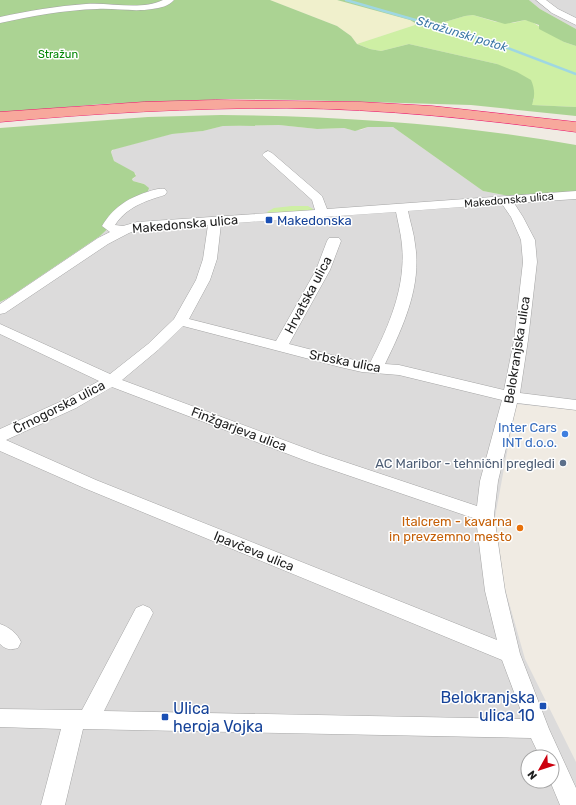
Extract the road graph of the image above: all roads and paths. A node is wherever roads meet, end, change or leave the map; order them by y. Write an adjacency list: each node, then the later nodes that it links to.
1 (170, 0): 3 (street)
2 (540, 0): 4 (street)
3 (0, 20)
4 (576, 22)
5 (373, 110): 6 (highway); 7 (highway); 8 (highway); 9 (highway); 10 (highway); 11 (highway)
6 (0, 117)
7 (576, 120)
8 (0, 124)
9 (576, 127)
10 (576, 132)
11 (576, 140)
12 (268, 155): 17 (street)
13 (161, 192): 19 (street)
14 (576, 195): 15 (street, Makedonska ulica)
15 (505, 200): 16 (street, Makedonska ulica); 27 (street, Belokranjska ulica)
16 (401, 208): 17 (street, Makedonska ulica); 25 (street)
17 (322, 213): 18 (street, Makedonska ulica)
18 (215, 222): 19 (street, Makedonska ulica); 22 (street, Črnogorska ulica)
19 (124, 230): 21 (street, Makedonska ulica)
20 (334, 241): 24 (street, Hrvatska ulica)
21 (0, 310)
22 (180, 321): 24 (street, Srbska ulica); 26 (street, Črnogorska ulica)
23 (0, 328): 26 (street, Finžgarjeva ulica)
24 (280, 347): 25 (street, Srbska ulica)
25 (376, 367): 27 (street, Srbska ulica)
26 (111, 381): 29 (street, Črnogorska ulica); 31 (street, Finžgarjeva ulica)
27 (511, 397): 28 (street, Srbska ulica); 31 (street, Belokranjska ulica)
28 (576, 405)
29 (0, 436)
30 (0, 444): 33 (street, Ipavčeva ulica)
31 (485, 515): 33 (street, Belokranjska ulica)
32 (143, 613): 35 (street)
33 (510, 654): 36 (street, Belokranjska ulica)
34 (0, 718): 35 (street)
35 (81, 720): 36 (street); 39 (street)
36 (538, 729): 37 (street, Belokranjska ulica)
37 (547, 749)
38 (560, 778): 40 (street)
39 (53, 805)
40 (572, 805)

